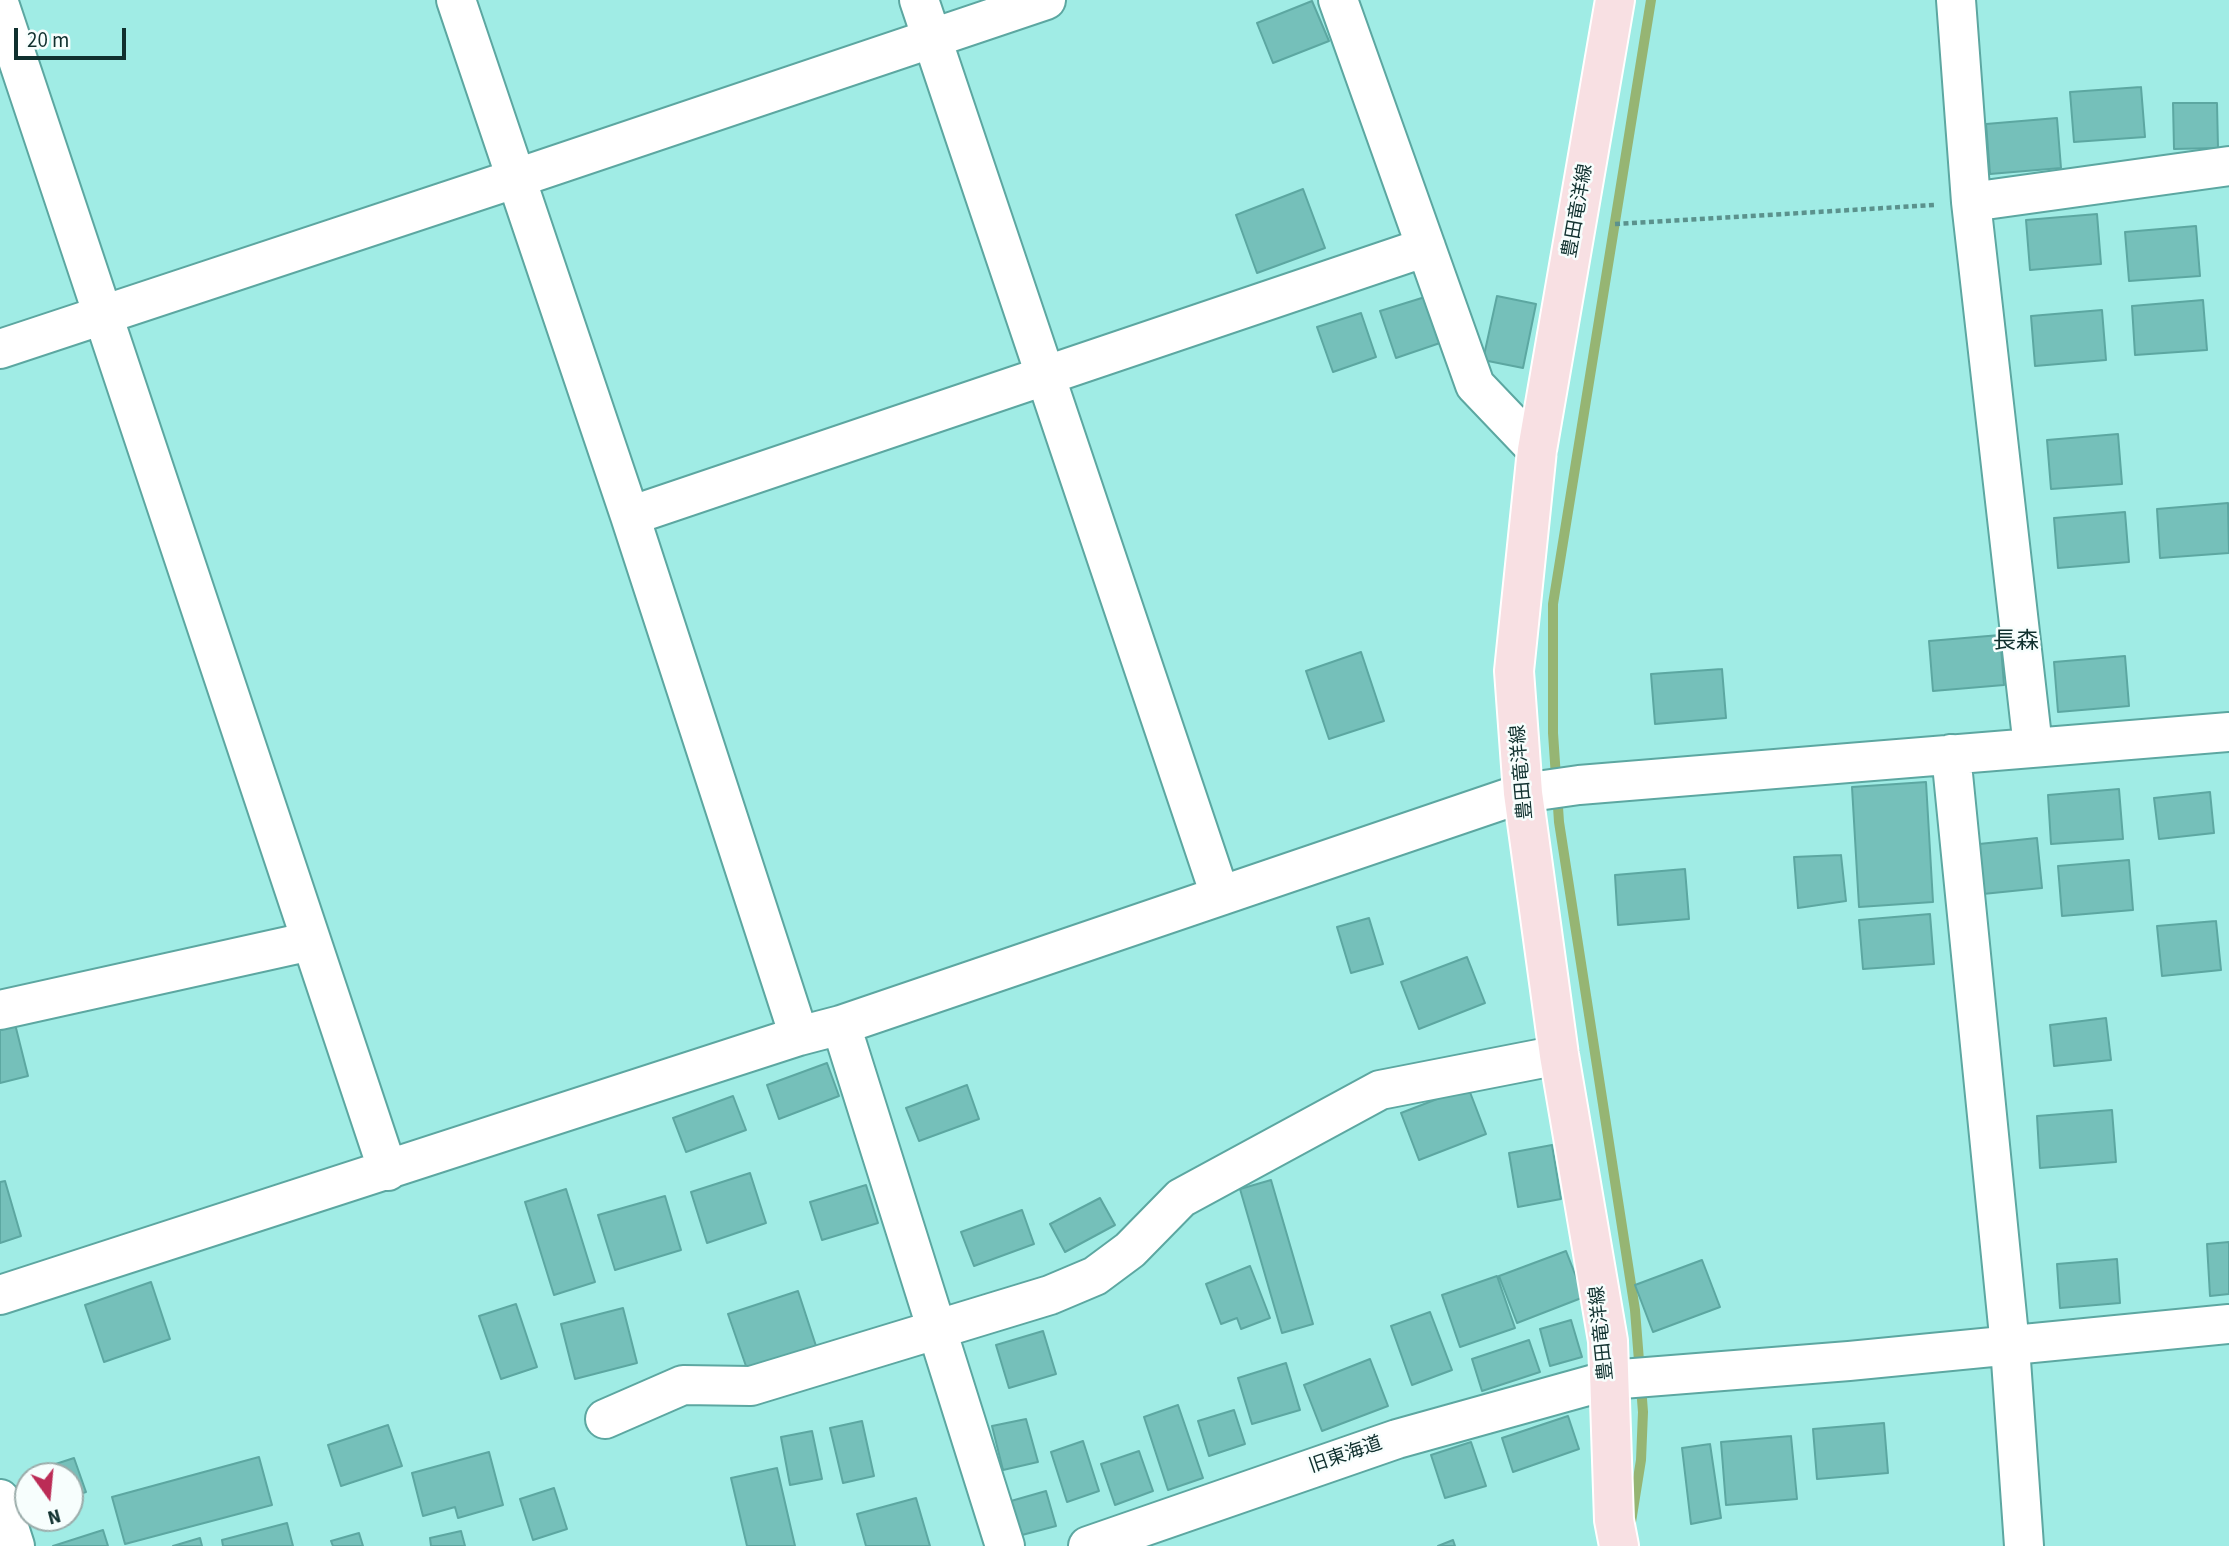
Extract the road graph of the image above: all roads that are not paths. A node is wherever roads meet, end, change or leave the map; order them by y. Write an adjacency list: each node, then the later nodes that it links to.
1 (456, 0): 10 (street)
2 (919, 0): 8 (street)
3 (1046, 0): 8 (street)
4 (1338, 0): 12 (street)
5 (1615, 0): 16 (main road, 豊田竜洋線)
6 (1956, 0): 11 (street)
7 (0, 6): 13 (street)
8 (932, 38): 10 (street); 15 (street)
9 (2229, 166): 11 (street)
10 (517, 178): 13 (street); 17 (street)
11 (1971, 202): 19 (street)
12 (1426, 247): 15 (street); 16 (street)
13 (103, 315): 14 (street); 23 (street)
14 (0, 349)
15 (1044, 376): 17 (street); 22 (street)
16 (1537, 450): 21 (main road, 豊田竜洋線)
17 (630, 516): 26 (street)
18 (2229, 732): 19 (street)
19 (2033, 747): 20 (street)
20 (1951, 754): 21 (street); 32 (street)
21 (1523, 793): 22 (street); 27 (main road, 豊田竜洋線)
22 (1220, 895): 25 (street)
23 (312, 941): 24 (street); 28 (street)
24 (0, 1010)
25 (841, 1025): 26 (street); 31 (street)
26 (799, 1036): 28 (street)
27 (1559, 1055): 31 (street); 33 (main road, 豊田竜洋線)
28 (388, 1171): 29 (street)
29 (0, 1295)
30 (2229, 1324): 32 (street, 旧東海道)
31 (937, 1330): 34 (street); 37 (street)
32 (2010, 1346): 33 (street, 旧東海道); 40 (street)
33 (1609, 1380): 38 (street, 旧東海道); 39 (main road, 豊田竜洋線)
34 (606, 1419)
35 (0, 1499): 36 (street)
36 (15, 1546)
37 (1004, 1546)
38 (1088, 1546)
39 (1619, 1546)
40 (2024, 1546)

